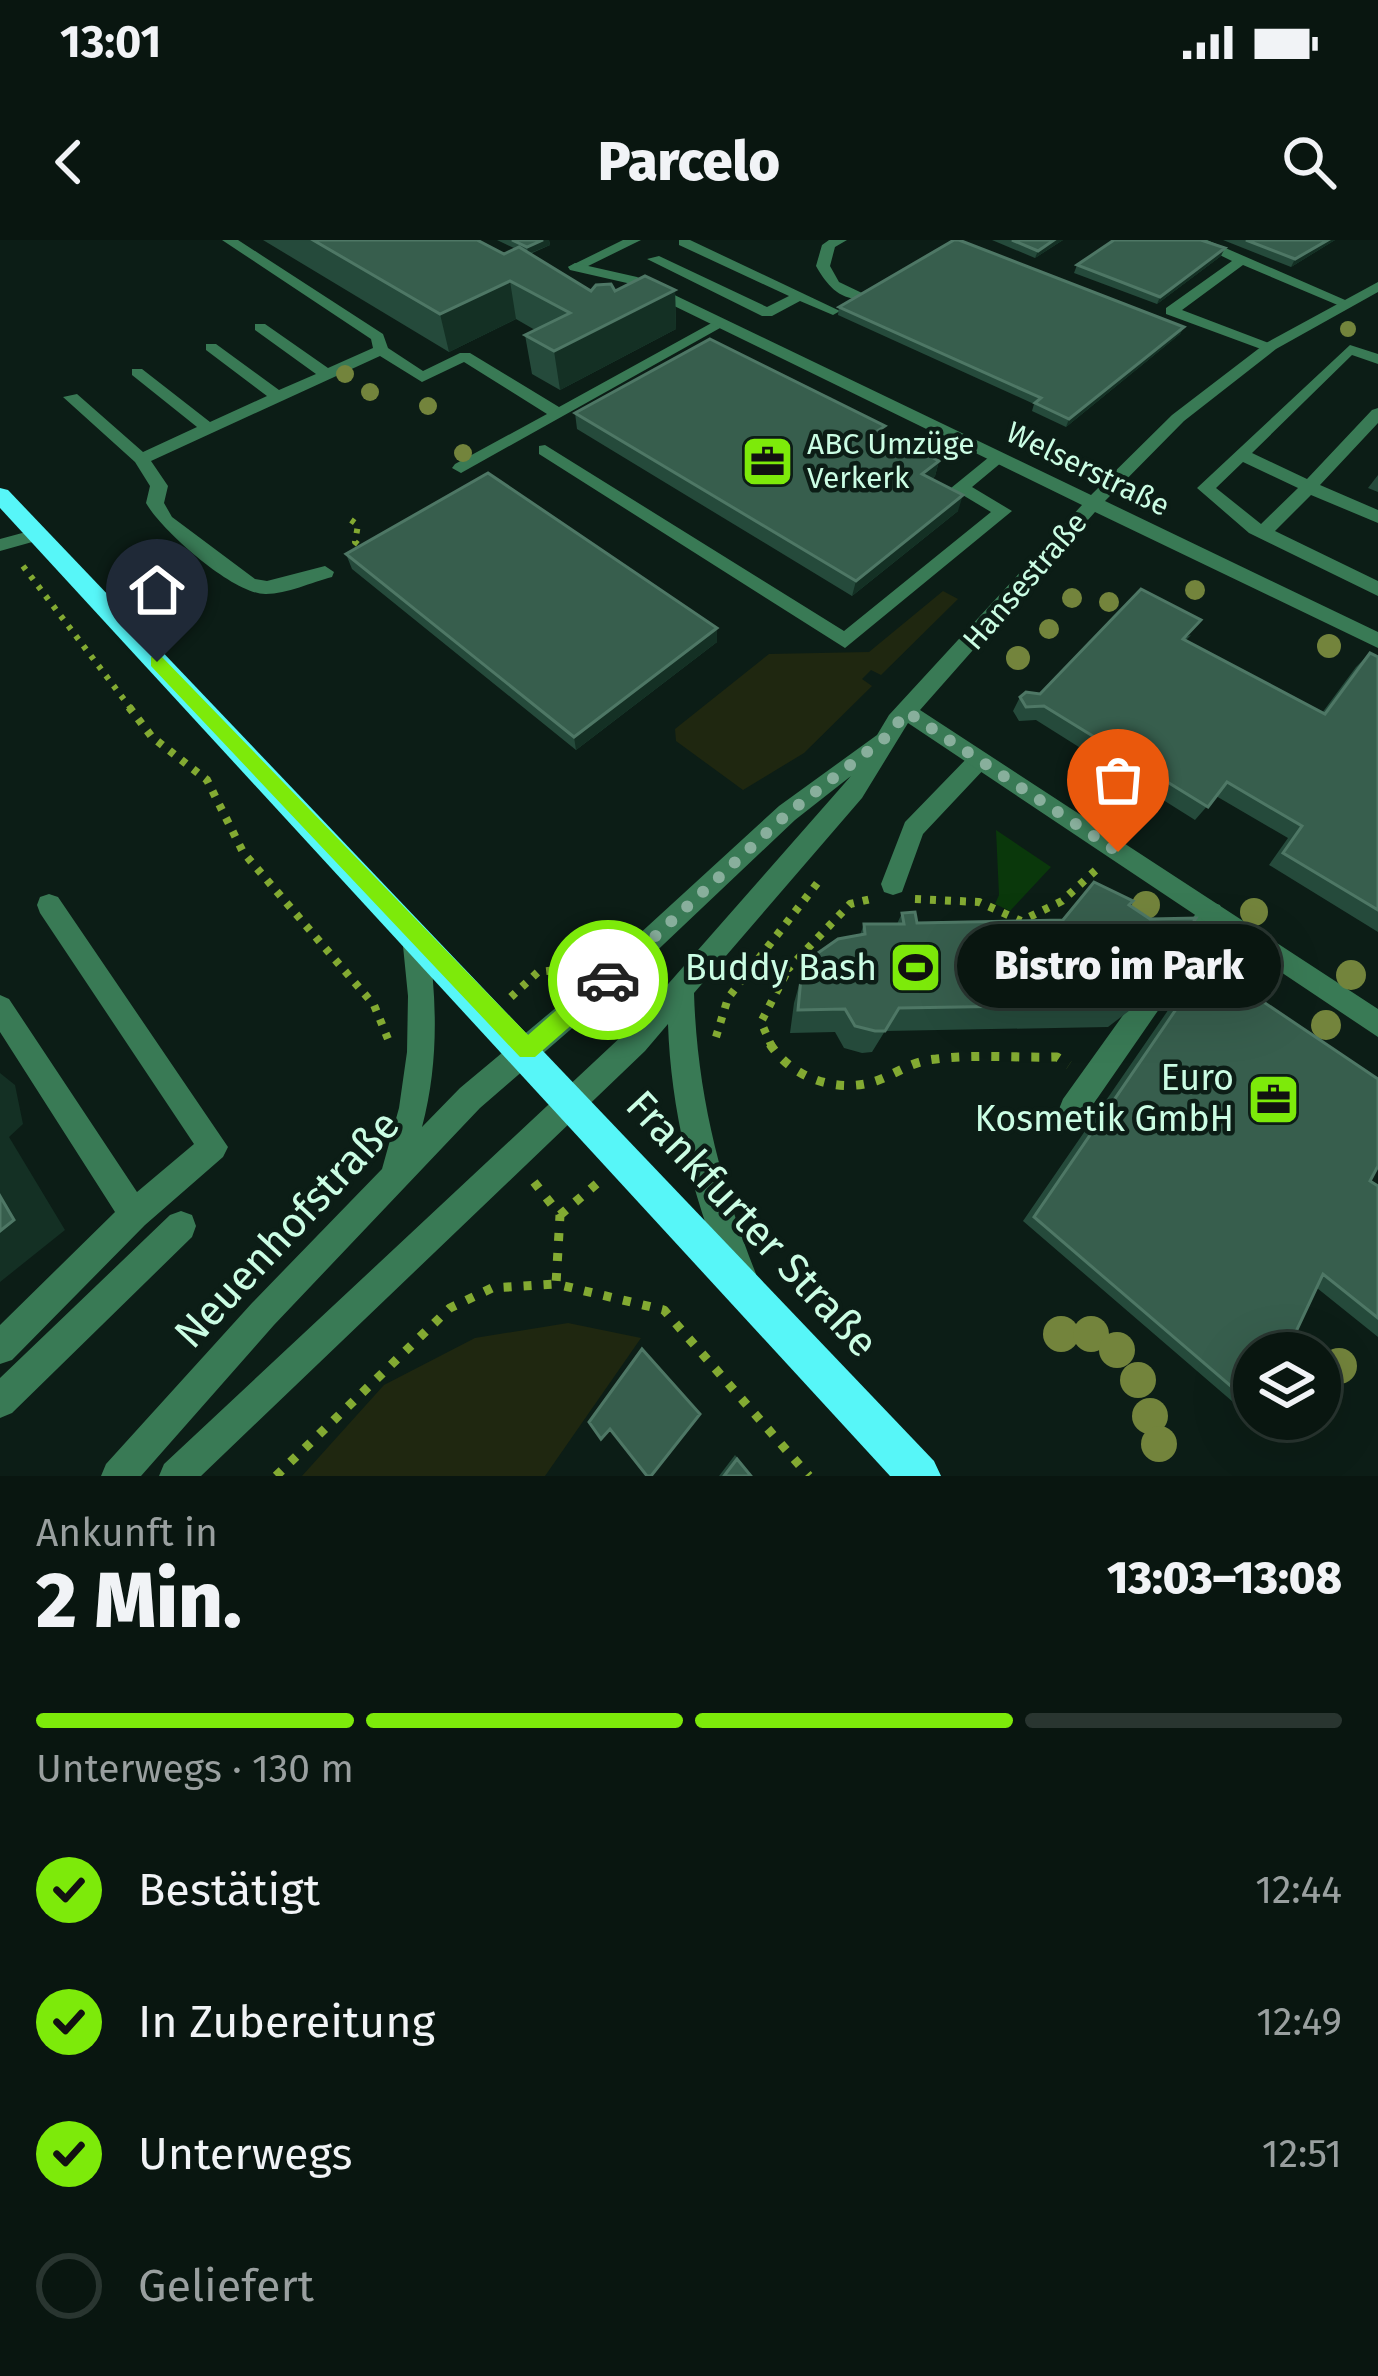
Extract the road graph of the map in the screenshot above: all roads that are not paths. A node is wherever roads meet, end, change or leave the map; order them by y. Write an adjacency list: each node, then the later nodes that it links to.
1 (229, 240): 17 (street)
2 (634, 240): 13 (street, Welserstraße)
3 (839, 240): 10 (street)
4 (1196, 240): 7 (street)
5 (684, 242): 9 (street)
6 (654, 259): 9 (street)
7 (1243, 260): 11 (street); 16 (street)
8 (1378, 286): 11 (street, Hansestraße)
9 (799, 296): 12 (street)
10 (857, 296)
11 (1345, 303): 16 (street, Hansestraße)
12 (833, 311)
13 (722, 322): 24 (street); 28 (street, Welserstraße)
14 (260, 326): 20 (street)
15 (211, 347): 22 (street)
16 (1268, 348): 33 (street, Hansestraße)
17 (381, 350): 20 (street); 24 (street)
18 (1378, 359): 27 (street)
19 (137, 372): 25 (street)
20 (328, 375): 22 (street)
21 (71, 397): 29 (street)
22 (278, 398): 25 (street)
23 (1378, 413): 31 (street)
24 (560, 414): 30 (street)
25 (209, 429): 29 (street)
26 (545, 450): 28 (street)
27 (1240, 454): 31 (street); 35 (street)
28 (1000, 457): 33 (street, Welserstraße)
29 (141, 459): 37 (street)
30 (461, 468)
31 (1309, 487): 34 (street); 35 (street)
32 (0, 495): 36 (main road, Frankfurter Straße)
33 (1094, 502): 39 (street, Welserstraße); 40 (street, Hansestraße)
34 (1378, 517)
35 (1263, 533): 38 (street)
36 (15, 542): 46 (main road, Frankfurter Straße)
37 (325, 572)
38 (1378, 590)
39 (1378, 641)
40 (907, 712): 41 (street, Hansestraße); 42 (street)
41 (885, 738): 47 (street, Hansestraße); 50 (street, Hansestraße)
42 (980, 760): 43 (street); 45 (street)
43 (889, 893)
44 (49, 905): 54 (street)
45 (1211, 914): 49 (street); 52 (street)
46 (415, 933): 50 (main road, Frankfurter Straße); 53 (street)
47 (680, 991): 51 (street, Hansestraße); 56 (street)
48 (0, 1008): 54 (street)
49 (1378, 1024)
50 (527, 1050): 51 (main road, Frankfurter Straße); 53 (street, Neuenhofstraße)
51 (575, 1102): 56 (main road, Frankfurter Straße); 60 (street)
52 (1073, 1109)
53 (390, 1179): 59 (street, Neuenhofstraße)
54 (134, 1214): 57 (street)
55 (181, 1226): 58 (street)
56 (746, 1287): 61 (main road, Frankfurter Straße)
57 (0, 1348)
58 (0, 1401)
59 (118, 1476)
60 (176, 1476)
61 (919, 1476)

